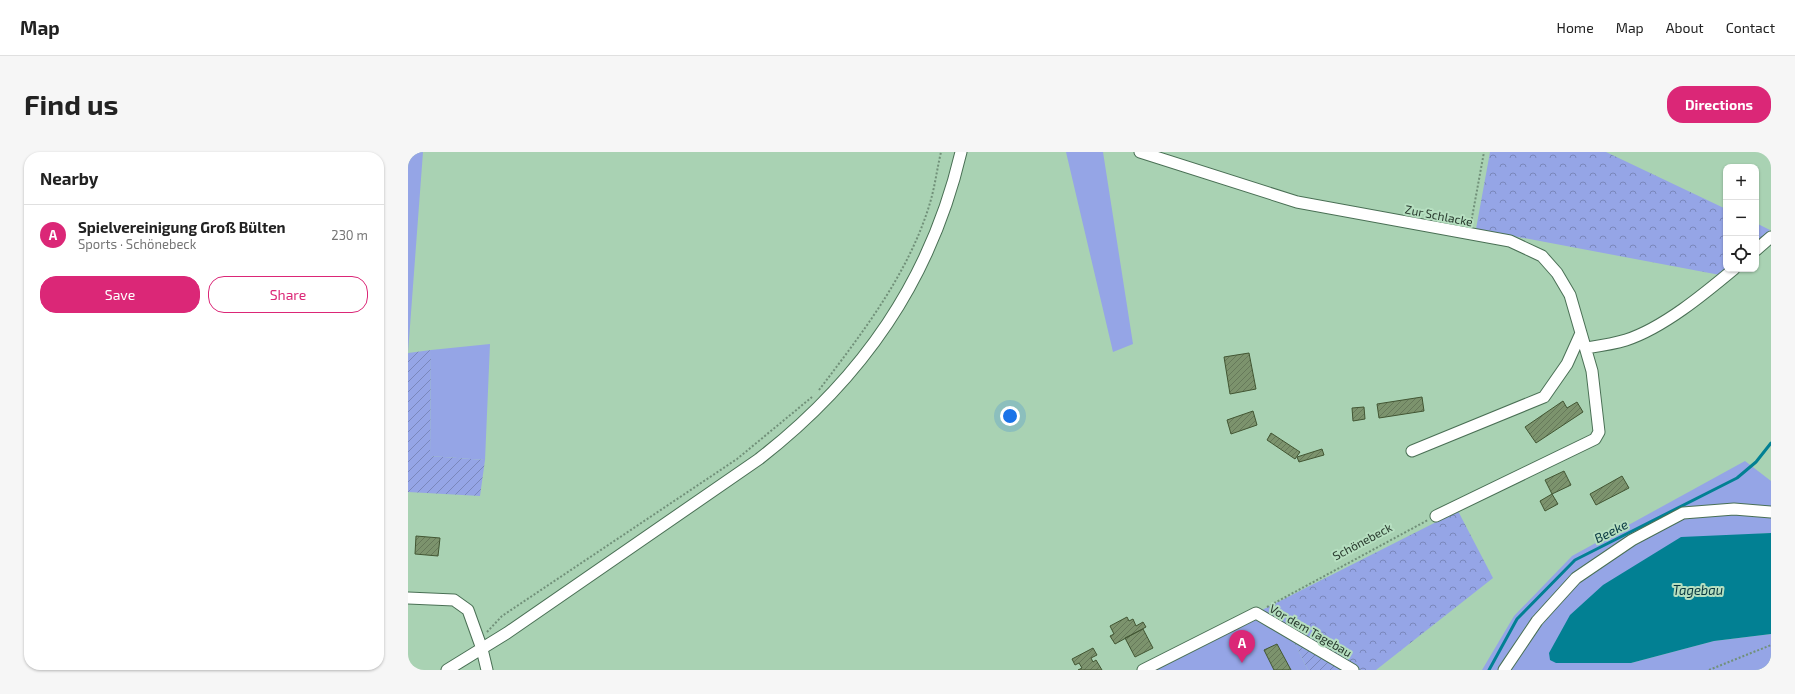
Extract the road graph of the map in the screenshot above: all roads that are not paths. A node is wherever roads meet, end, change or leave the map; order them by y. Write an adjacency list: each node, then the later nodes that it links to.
1 (961, 152): 12 (street)
2 (1140, 152): 6 (street, Zur Schlacke)
3 (1771, 237): 4 (street)
4 (1759, 247)
5 (1730, 272): 7 (street)
6 (1581, 333): 7 (street, Zur Schlacke); 8 (street)
7 (1586, 348): 10 (street, Zur Schlacke)
8 (1412, 451)
9 (1771, 512): 17 (street)
10 (1436, 516)
11 (408, 598): 12 (street)
12 (480, 644): 13 (street); 14 (street)
13 (447, 670)
14 (487, 670)
15 (1143, 670): 16 (street, Vor dem Tagebau)
16 (1353, 670)
17 (1504, 670)

